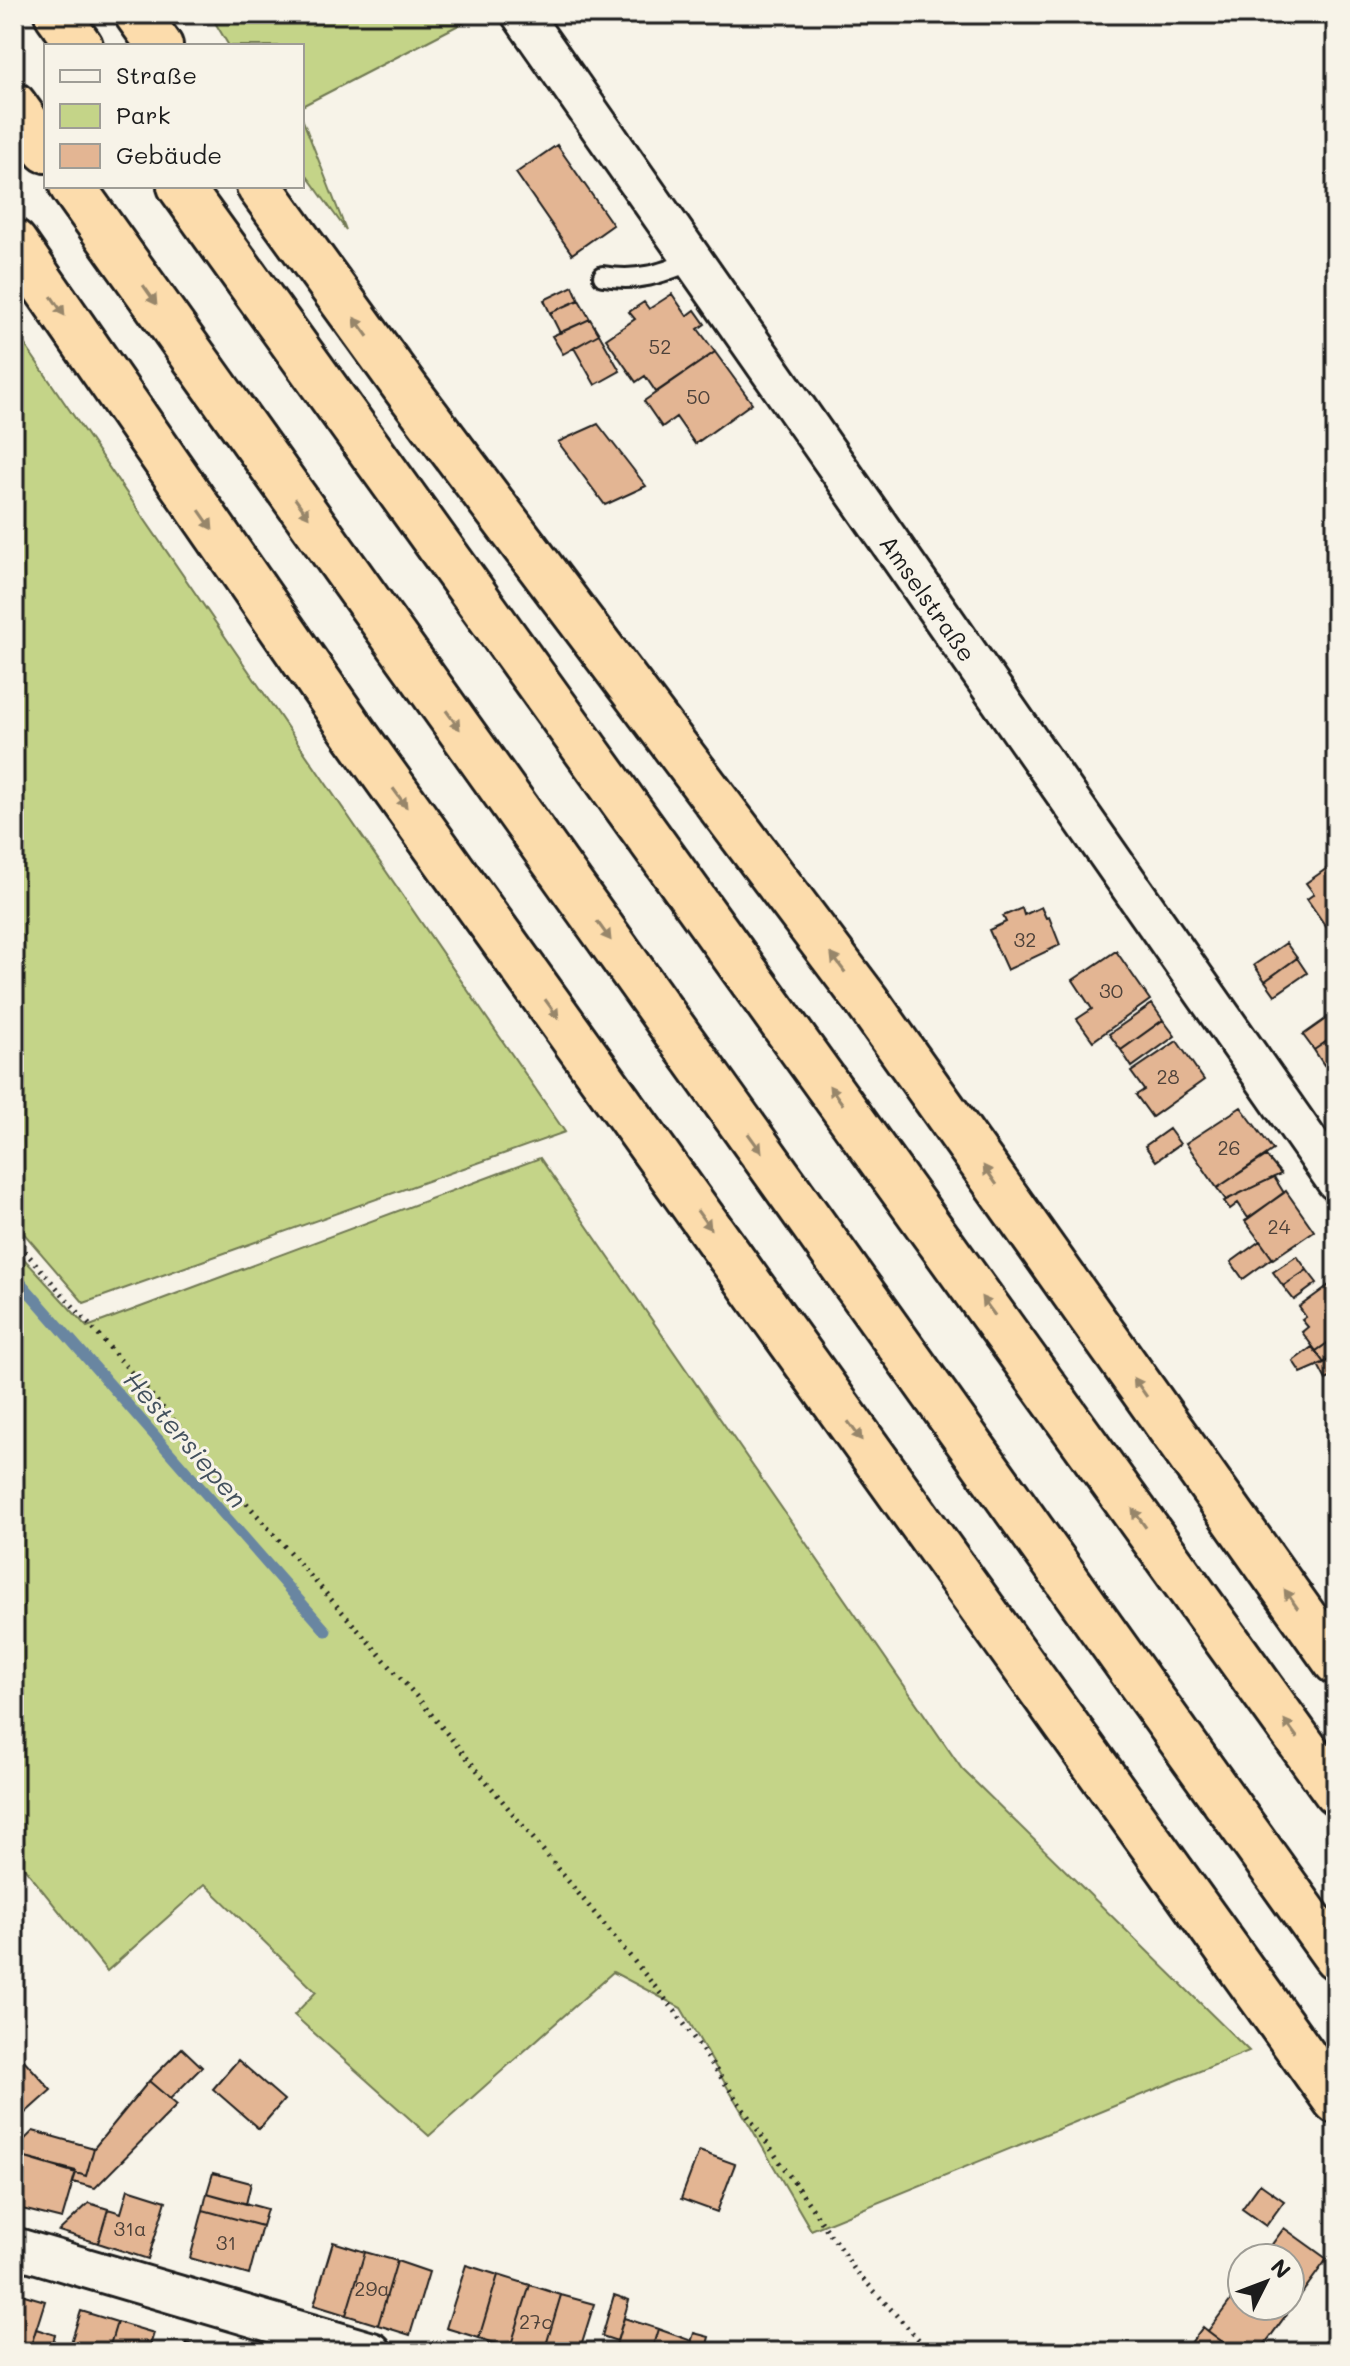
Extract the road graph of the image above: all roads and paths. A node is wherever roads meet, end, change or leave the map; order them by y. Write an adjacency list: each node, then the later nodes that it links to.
1 (57, 14): 4 (highway)
2 (137, 14): 5 (highway)
3 (521, 14): 12 (street, Amselstraße)
4 (79, 44)
5 (159, 44)
6 (14, 105): 7 (highway)
7 (44, 147)
8 (73, 188): 18 (highway, one-way to 18)
9 (181, 188): 17 (highway, one-way to 9)
10 (260, 188): 16 (highway, one-way to 10)
11 (14, 242): 19 (highway, one-way to 19)
12 (692, 261): 13 (lane); 14 (street, Amselstraße)
13 (603, 276)
14 (1336, 1181)
15 (14, 1239): 22 (path)
16 (1336, 1662)
17 (1336, 1792)
18 (1336, 1957)
19 (1336, 2101)
20 (14, 2247): 21 (street)
21 (372, 2352)
22 (930, 2352)

